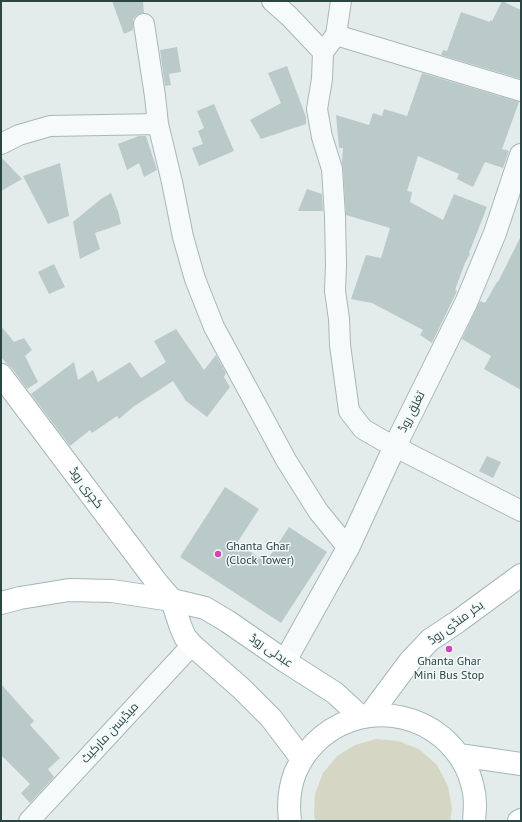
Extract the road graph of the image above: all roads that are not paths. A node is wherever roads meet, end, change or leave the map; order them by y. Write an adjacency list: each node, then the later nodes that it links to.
1 (272, 1): 5 (street)
2 (341, 1): 4 (street)
3 (144, 24): 7 (street)
4 (336, 35): 5 (street); 6 (street)
5 (323, 52): 12 (street)
6 (521, 91)
7 (158, 124): 8 (street); 14 (street)
8 (1, 144)
9 (521, 155): 10 (street, تغلق روڈ)
10 (518, 178): 12 (street, تغلق روڈ)
11 (1, 375): 16 (main road, کچری روڈ)
12 (395, 446): 13 (street); 14 (street, تغلق روڈ)
13 (521, 511)
14 (348, 548): 19 (street, تغلق روڈ)
15 (521, 575): 20 (main road, بکر منڈی روڈ)
16 (172, 600): 17 (main road, عبدلی روڈ); 18 (main road); 19 (main road, عبدلی روڈ)
17 (1, 603)
18 (192, 645): 22 (main road); 24 (street, میڈیسن مارکیٹ)
19 (284, 661): 20 (main road, عبدلی روڈ)
20 (365, 716): 21 (main road); 22 (main road)
21 (459, 755): 23 (main road); 26 (main road)
22 (302, 759): 25 (main road)
23 (521, 764)
24 (29, 821)
25 (290, 821)
26 (474, 821)

